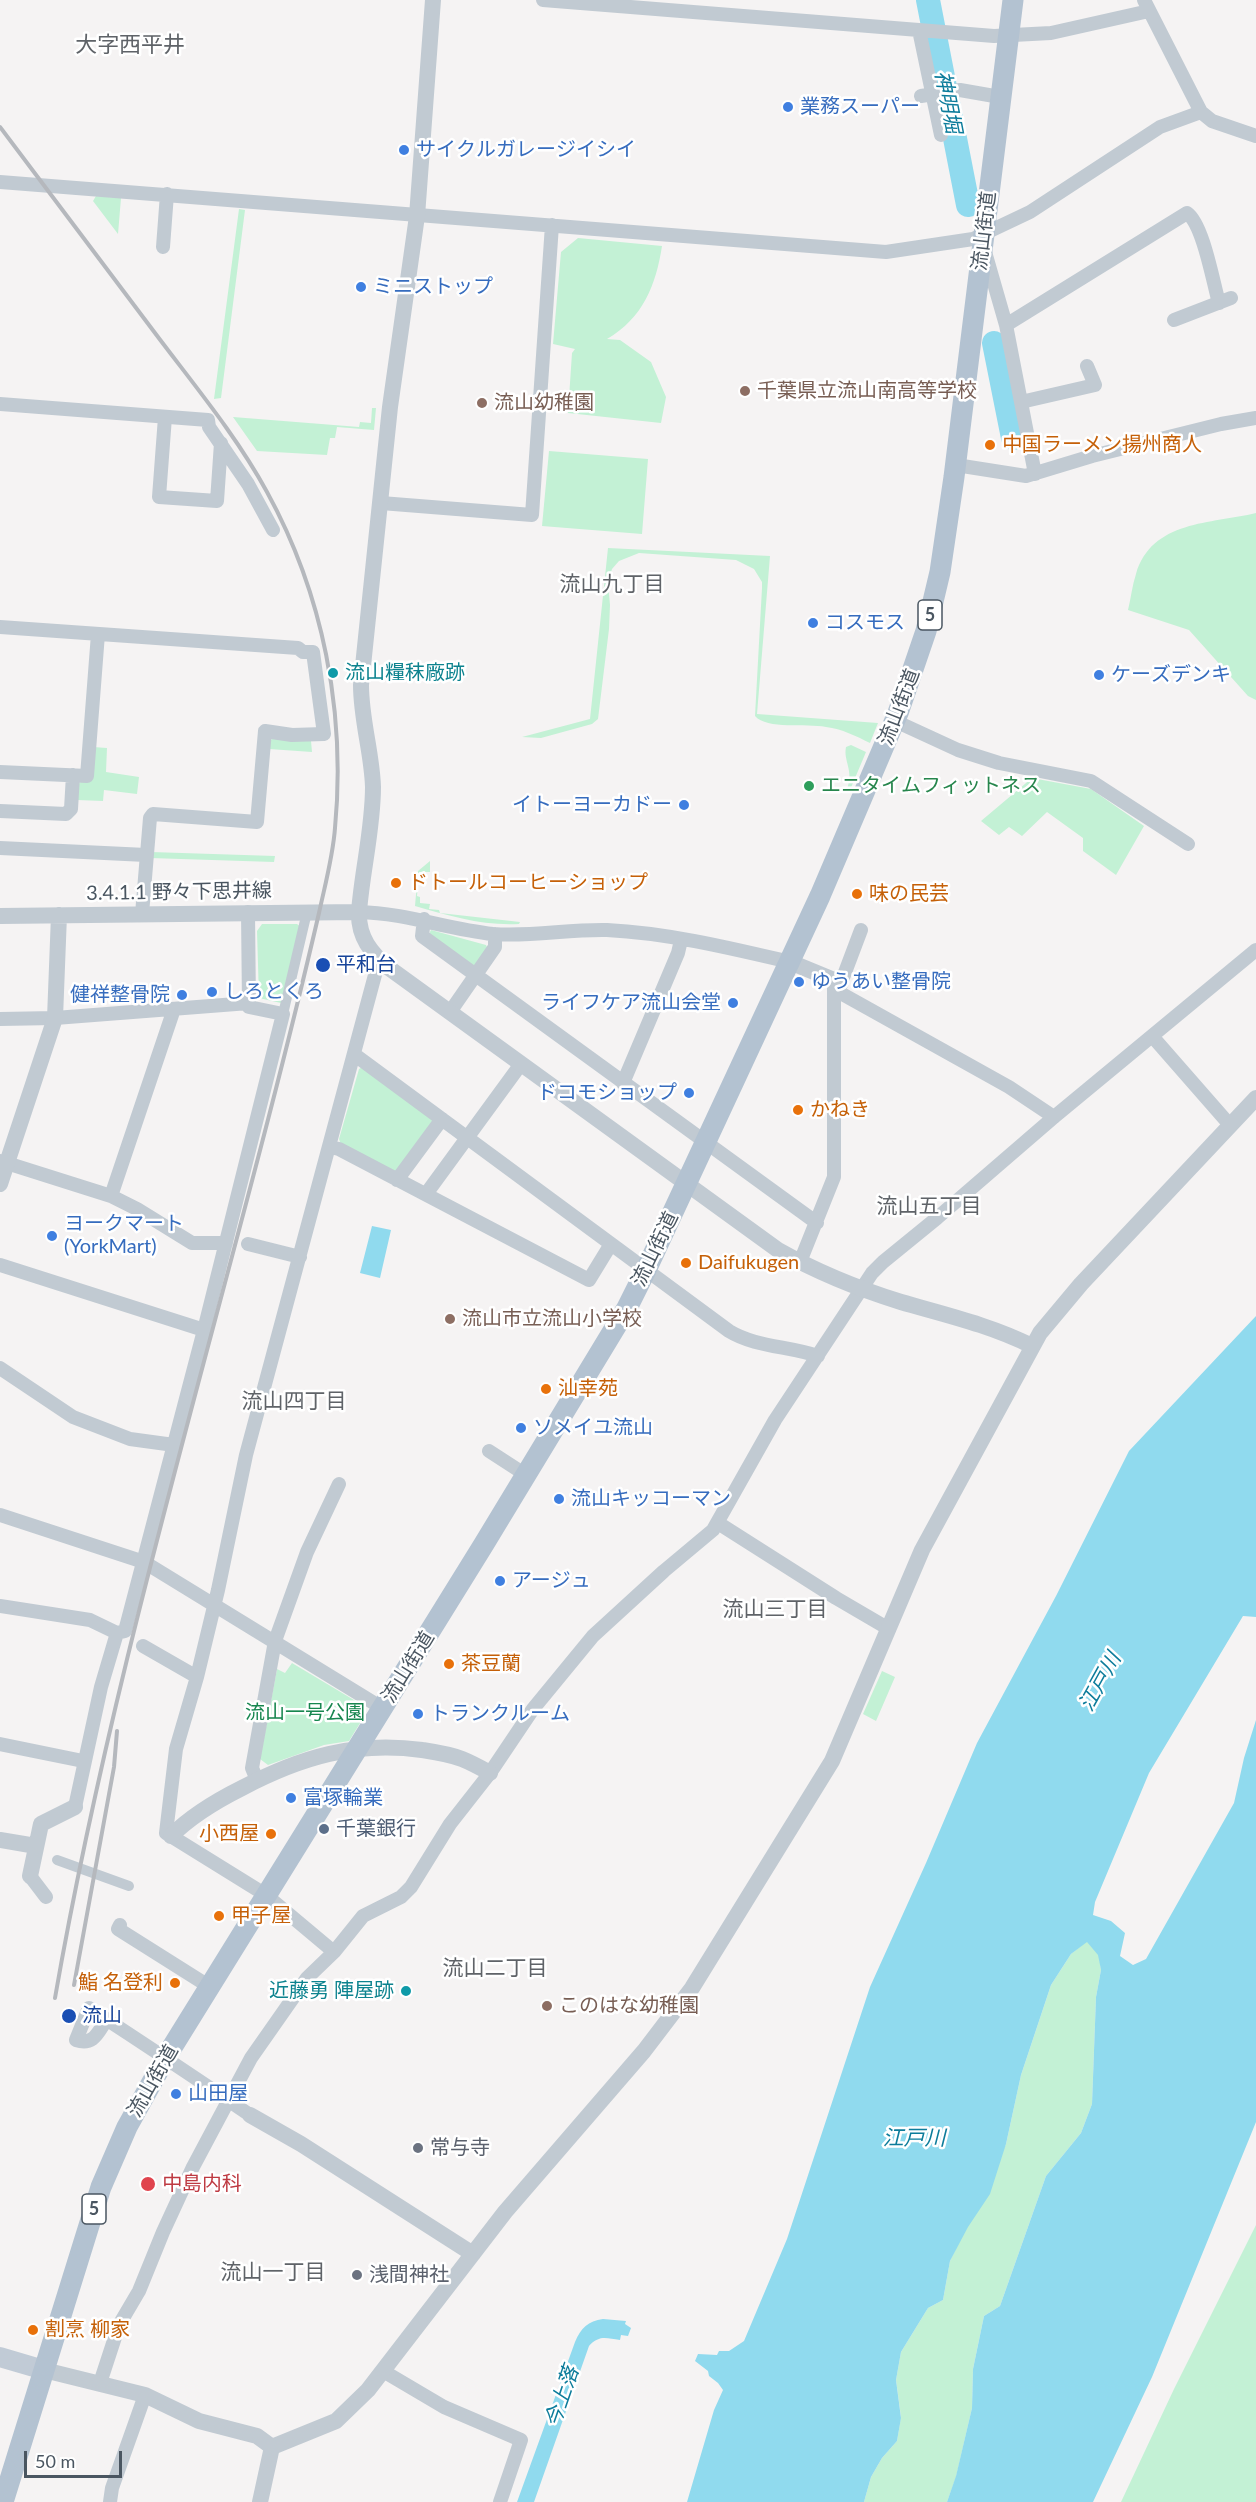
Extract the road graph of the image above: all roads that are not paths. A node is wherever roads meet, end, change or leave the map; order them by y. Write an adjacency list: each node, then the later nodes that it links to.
1 (433, 0): 14 (street)
2 (543, 0): 5 (street)
3 (1013, 0): 6 (main road, 流山街道 / 5)
4 (1147, 5): 6 (street); 9 (street)
5 (922, 30): 6 (street); 7 (street)
6 (1008, 36): 8 (main road, 流山街道 / 5)
7 (931, 94): 8 (street); 10 (street)
8 (1000, 97): 16 (main road, 流山街道 / 5)
9 (1201, 112): 11 (street); 16 (street)
10 (941, 135)
11 (1256, 136)
12 (0, 182): 13 (street)
13 (167, 194): 14 (street); 17 (street)
14 (417, 216): 15 (street); 28 (street)
15 (552, 225): 16 (street); 28 (street)
16 (983, 239): 19 (street); 26 (main road, 流山街道 / 5)
17 (163, 247)
18 (1174, 320): 19 (street)
19 (1006, 325): 21 (street)
20 (1087, 366): 21 (street)
21 (1021, 402): 27 (street)
22 (0, 404): 23 (street)
23 (165, 417): 25 (street); 25 (street)
24 (1256, 418): 27 (street)
25 (221, 443): 29 (street)
26 (956, 465): 27 (street); 32 (main road, 流山街道 / 5)
27 (1035, 474)
28 (381, 503): 41 (street)
29 (273, 530)
30 (0, 627): 31 (street)
31 (98, 634): 34 (street); 38 (street)
32 (895, 721): 36 (street); 51 (main road, 流山街道 / 5)
33 (0, 772): 34 (street)
34 (73, 775): 35 (street)
35 (0, 811)
36 (1188, 844)
37 (0, 848): 38 (street)
38 (146, 855): 42 (street)
39 (248, 912): 40 (street, 3.4.1.1 野々下思井線); 42 (street, 3.4.1.1 野々下思井線); 54 (street)
40 (307, 912): 41 (street, 3.4.1.1 野々下思井線); 57 (street)
41 (359, 912): 45 (street); 50 (street)
42 (142, 914): 43 (street, 3.4.1.1 野々下思井線)
43 (58, 915): 44 (street, 3.4.1.1 野々下思井線); 58 (street)
44 (0, 916)
45 (424, 919): 47 (street); 52 (street)
46 (861, 930): 53 (street)
47 (495, 934): 48 (street); 52 (street)
48 (681, 940): 51 (street); 63 (street)
49 (1256, 950): 60 (street)
50 (379, 960): 56 (street); 61 (street)
51 (790, 962): 53 (street); 69 (main road, 流山街道 / 5)
52 (475, 975): 56 (street); 63 (street)
53 (836, 984): 65 (street); 77 (street)
54 (249, 1003): 55 (street); 57 (street)
55 (174, 1009): 58 (street); 76 (street)
56 (450, 1012): 62 (street)
57 (283, 1014): 78 (street)
58 (55, 1018): 59 (street); 71 (street)
59 (0, 1019)
60 (1152, 1036): 65 (street); 67 (street)
61 (355, 1055): 66 (street); 70 (street)
62 (521, 1064): 68 (street); 74 (street)
63 (623, 1083): 69 (street)
64 (1256, 1098): 67 (street)
65 (1054, 1117): 85 (street)
66 (442, 1119): 68 (street); 72 (street)
67 (1229, 1124): 87 (street)
68 (467, 1137): 75 (street); 80 (street)
69 (706, 1142): 74 (main road, 流山街道 / 5); 77 (street)
70 (330, 1147): 72 (street); 81 (street)
71 (4, 1162): 73 (street); 76 (street)
72 (398, 1180): 75 (street)
73 (0, 1184)
74 (686, 1185): 82 (street); 84 (main road, 流山街道 / 5)
75 (426, 1194): 80 (street)
76 (111, 1196): 78 (street)
77 (817, 1223): 82 (street)
78 (226, 1243): 86 (street)
79 (248, 1244): 81 (street)
80 (611, 1244): 84 (street)
81 (300, 1257): 97 (street)
82 (800, 1262): 85 (street)
83 (0, 1265): 86 (street)
84 (646, 1270): 88 (street); 92 (main road, 流山街道 / 5)
85 (862, 1289): 87 (street); 88 (street)
86 (204, 1330): 90 (street)
87 (1032, 1346): 99 (street)
88 (818, 1356): 95 (street)
89 (0, 1368): 90 (street)
90 (174, 1445): 96 (street)
91 (489, 1451): 92 (street)
92 (526, 1475): 104 (main road, 流山街道 / 5)
93 (339, 1484): 101 (street)
94 (0, 1515): 96 (street)
95 (718, 1523): 99 (street); 108 (street)
96 (144, 1562): 97 (street); 100 (street)
97 (213, 1604): 101 (street); 103 (street)
98 (0, 1606): 100 (street)
99 (889, 1629): 126 (street)
100 (117, 1633): 107 (street)
101 (275, 1641): 104 (street); 109 (street)
102 (143, 1646): 103 (street)
103 (197, 1677): 111 (street)
104 (382, 1708): 106 (main road, 流山街道 / 5)
105 (0, 1744): 107 (street)
106 (357, 1749): 108 (street); 109 (street); 117 (main road, 流山街道 / 5)
107 (84, 1761): 110 (street)
108 (490, 1773): 120 (street)
109 (257, 1780): 111 (street)
110 (75, 1807): 113 (street)
111 (174, 1838): 117 (street)
112 (0, 1840): 113 (street)
113 (36, 1846): 115 (street)
114 (57, 1860): 116 (street)
115 (30, 1876): 118 (street)
116 (129, 1886)
117 (266, 1895): 120 (street); 121 (main road, 流山街道 / 5)
118 (46, 1897)
119 (119, 1927): 121 (street)
120 (334, 1952): 124 (street)
121 (210, 1987): 123 (main road, 流山街道 / 5)
122 (107, 2019): 123 (street)
123 (166, 2058): 124 (street); 128 (main road, 流山街道 / 5)
124 (228, 2100): 125 (street); 130 (street)
125 (250, 2115): 126 (street)
126 (473, 2254): 129 (street)
127 (0, 2357): 128 (main road)
128 (44, 2370): 130 (street); 133 (main road, 流山街道 / 5)
129 (383, 2371): 132 (street); 136 (street)
130 (100, 2383): 131 (street)
131 (145, 2395): 132 (street); 134 (street)
132 (272, 2447): 135 (street)
133 (3, 2502)
134 (110, 2502)
135 (260, 2502)
136 (500, 2502)

